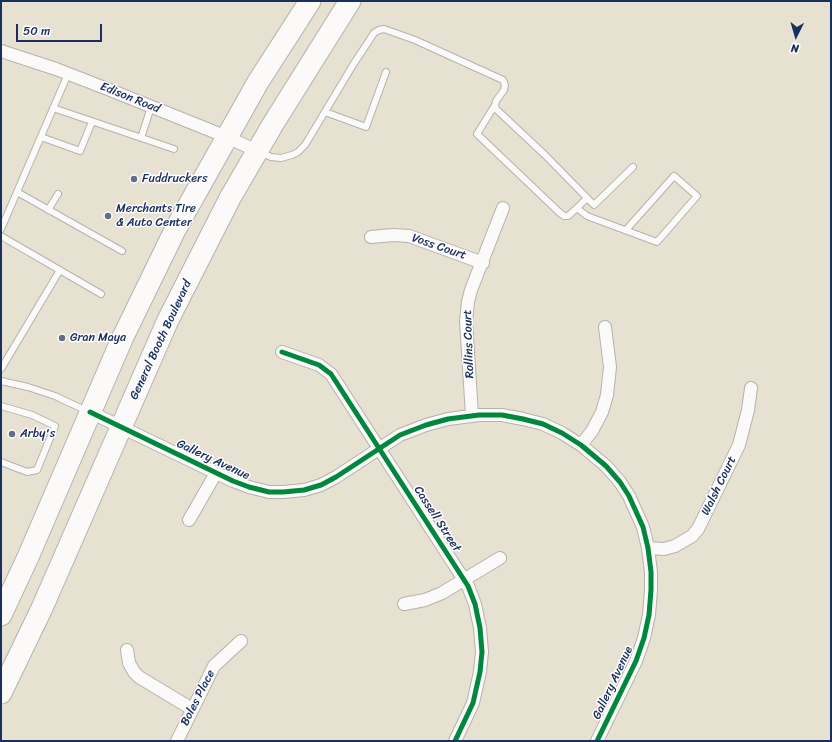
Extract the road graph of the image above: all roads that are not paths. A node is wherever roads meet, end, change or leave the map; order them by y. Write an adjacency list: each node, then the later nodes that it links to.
1 (310, 1): 12 (highway)
2 (350, 1): 15 (highway, General Booth Boulevard)
3 (1, 51): 5 (street, Edison Road)
4 (386, 72): 9 (lane)
5 (68, 74): 7 (street, Edison Road); 8 (lane)
6 (495, 105): 9 (lane); 19 (lane); 21 (lane)
7 (151, 107): 12 (street, Edison Road); 13 (lane)
8 (53, 108): 10 (lane); 11 (lane)
9 (325, 112): 15 (lane)
10 (92, 122): 11 (lane); 13 (lane)
11 (41, 137): 17 (lane)
12 (227, 137): 15 (street, Edison Road); 37 (highway)
13 (141, 138): 14 (lane)
14 (174, 149)
15 (257, 151): 39 (highway, General Booth Boulevard)
16 (633, 167): 19 (lane)
17 (17, 192): 22 (lane); 23 (lane)
18 (58, 194): 22 (lane)
19 (587, 198): 21 (lane)
20 (503, 208): 28 (street, Rollins Court)
21 (577, 208): 24 (lane)
22 (48, 210): 27 (lane)
23 (1, 229)
24 (626, 230): 24 (lane)
25 (1, 236): 29 (lane)
26 (371, 237): 28 (street, Voss Court)
27 (122, 251)
28 (483, 262): 38 (street, Rollins Court)
29 (60, 270): 30 (lane); 33 (lane)
30 (101, 294)
31 (605, 327): 40 (street)
32 (282, 352): 41 (street, Cassell Street)
33 (1, 369)
34 (1, 381): 37 (lane)
35 (751, 388): 45 (street, Walsh Court)
36 (1, 406): 42 (lane)
37 (90, 412): 39 (street, Gallery Avenue); 49 (highway)
38 (472, 415): 40 (street, Gallery Avenue); 41 (street, Gallery Avenue)
39 (121, 427): 43 (street, Gallery Avenue); 52 (highway, General Booth Boulevard)
40 (581, 445): 45 (street, Gallery Avenue)
41 (379, 449): 43 (street, Gallery Avenue); 47 (street, Cassell Street)
42 (1, 462)
43 (216, 473): 44 (street)
44 (190, 520)
45 (648, 548): 56 (street, Gallery Avenue)
46 (500, 558): 47 (street)
47 (465, 580): 48 (street); 55 (street, Cassell Street)
48 (404, 604)
49 (1, 615)
50 (241, 641): 53 (street, Boles Place)
51 (127, 650): 53 (street)
52 (1, 694)
53 (192, 709): 54 (street, Boles Place)
54 (177, 741)
55 (455, 741)
56 (597, 741)

